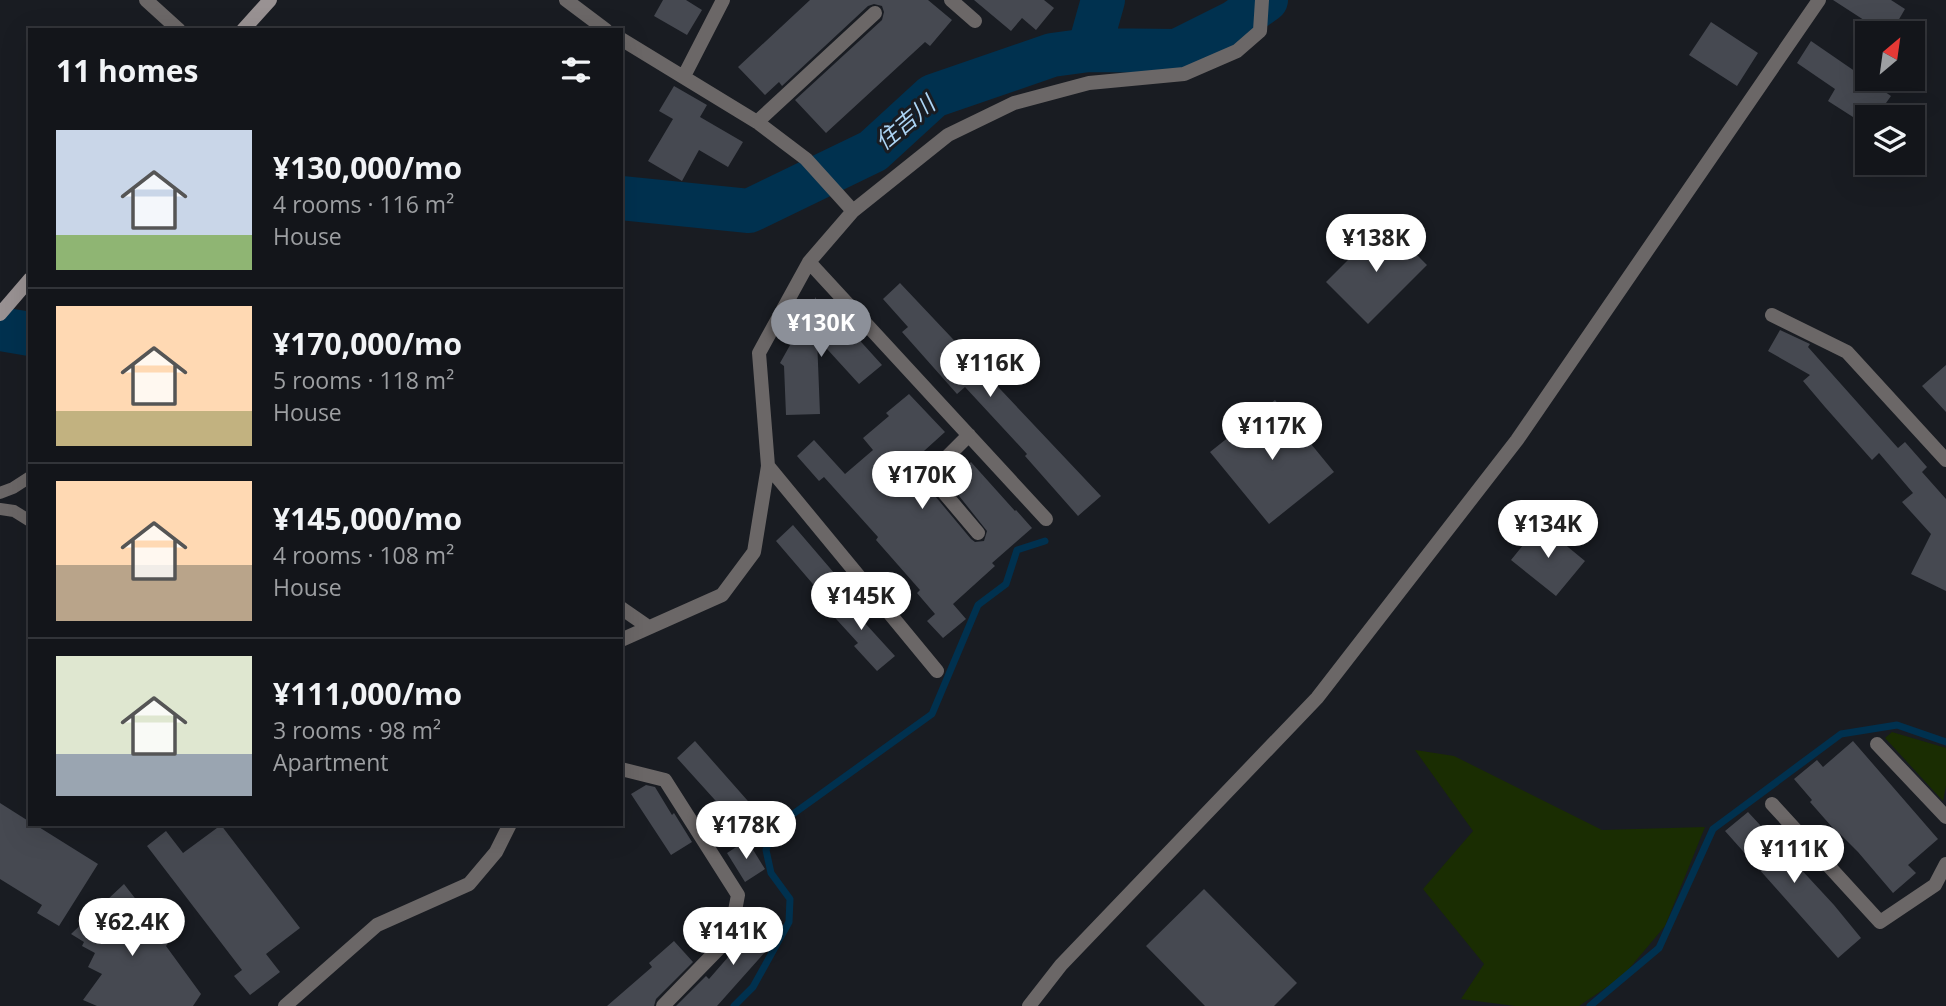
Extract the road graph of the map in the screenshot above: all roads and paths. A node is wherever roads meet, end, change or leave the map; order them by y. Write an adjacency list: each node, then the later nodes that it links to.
1 (146, 0): 10 (street)
2 (270, 0): 11 (street)
3 (566, 0): 12 (street)
4 (723, 0): 14 (street)
5 (951, 0): 9 (street)
6 (1262, 0): 16 (street)
7 (1819, 0): 42 (street)
8 (875, 13): 15 (street)
9 (975, 21)
10 (177, 28)
11 (245, 28)
12 (603, 28)
13 (623, 40): 14 (street)
14 (684, 76): 15 (street)
15 (757, 122): 16 (street)
16 (853, 211): 17 (street)
17 (808, 262): 21 (street); 23 (street)
18 (28, 281): 19 (street)
19 (0, 314)
20 (1772, 315): 22 (street)
21 (969, 435): 27 (street); 29 (street)
22 (1946, 460)
23 (768, 466): 31 (street); 33 (street)
24 (28, 478): 25 (lane)
25 (0, 493)
26 (0, 509): 28 (lane)
27 (1046, 519)
28 (28, 520)
29 (978, 533)
30 (623, 609): 31 (street)
31 (647, 626): 32 (street)
32 (623, 639)
33 (937, 671)
34 (1877, 744): 37 (street)
35 (623, 770): 41 (street)
36 (1772, 804): 39 (street)
37 (1946, 817)
38 (509, 826): 40 (street)
39 (1946, 864)
40 (285, 1006)
41 (663, 1006)
42 (1029, 1006)

